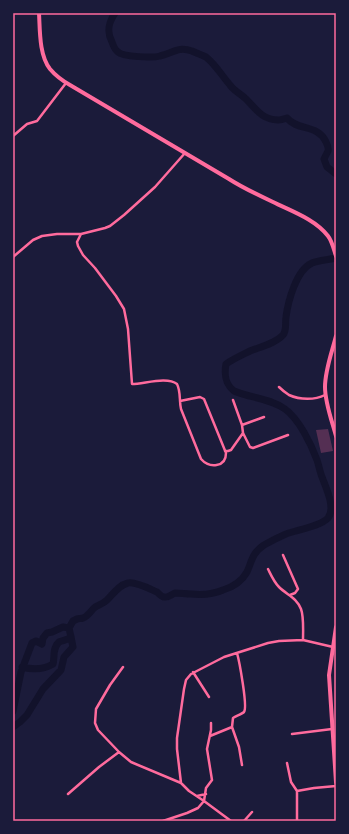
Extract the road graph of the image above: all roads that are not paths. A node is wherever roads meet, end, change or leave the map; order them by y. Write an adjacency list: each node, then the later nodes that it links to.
1 (39, 13): 2 (highway)
2 (66, 82): 3 (street); 4 (highway)
3 (13, 136)
4 (185, 153): 5 (street); 6 (highway)
5 (81, 234): 7 (street); 12 (street)
6 (336, 256)
7 (13, 257)
8 (336, 336): 10 (highway)
9 (279, 387): 10 (street)
10 (326, 395): 17 (highway)
11 (233, 400): 14 (street)
12 (180, 401): 18 (street); 18 (street)
13 (264, 417): 14 (street)
14 (242, 425): 15 (street)
15 (243, 433): 16 (street); 18 (street)
16 (288, 435)
17 (336, 436)
18 (225, 451)
19 (283, 555): 21 (street)
20 (268, 568): 21 (street)
21 (290, 595): 23 (street)
22 (336, 628): 24 (highway)
23 (303, 640): 24 (street); 25 (street)
24 (333, 647): 31 (highway)
25 (237, 653): 27 (street); 30 (street)
26 (122, 667): 34 (street)
27 (193, 672): 28 (street); 38 (street)
28 (209, 697)
29 (211, 723): 33 (street)
30 (232, 727): 33 (street); 36 (street)
31 (332, 729): 32 (street); 37 (highway)
32 (292, 734)
33 (209, 736): 42 (street)
34 (119, 752): 38 (street); 41 (street)
35 (287, 763): 40 (street)
36 (242, 765)
37 (336, 782)
38 (181, 783): 43 (street)
39 (336, 786): 40 (street)
40 (296, 791): 51 (street)
41 (68, 794)
42 (206, 794): 43 (street); 44 (street)
43 (197, 796): 44 (street)
44 (204, 801): 46 (street); 47 (street)
45 (252, 812): 50 (street)
46 (225, 817): 48 (street); 49 (street)
47 (163, 821)
48 (221, 821)
49 (231, 821)
50 (244, 821)
51 (297, 821)

